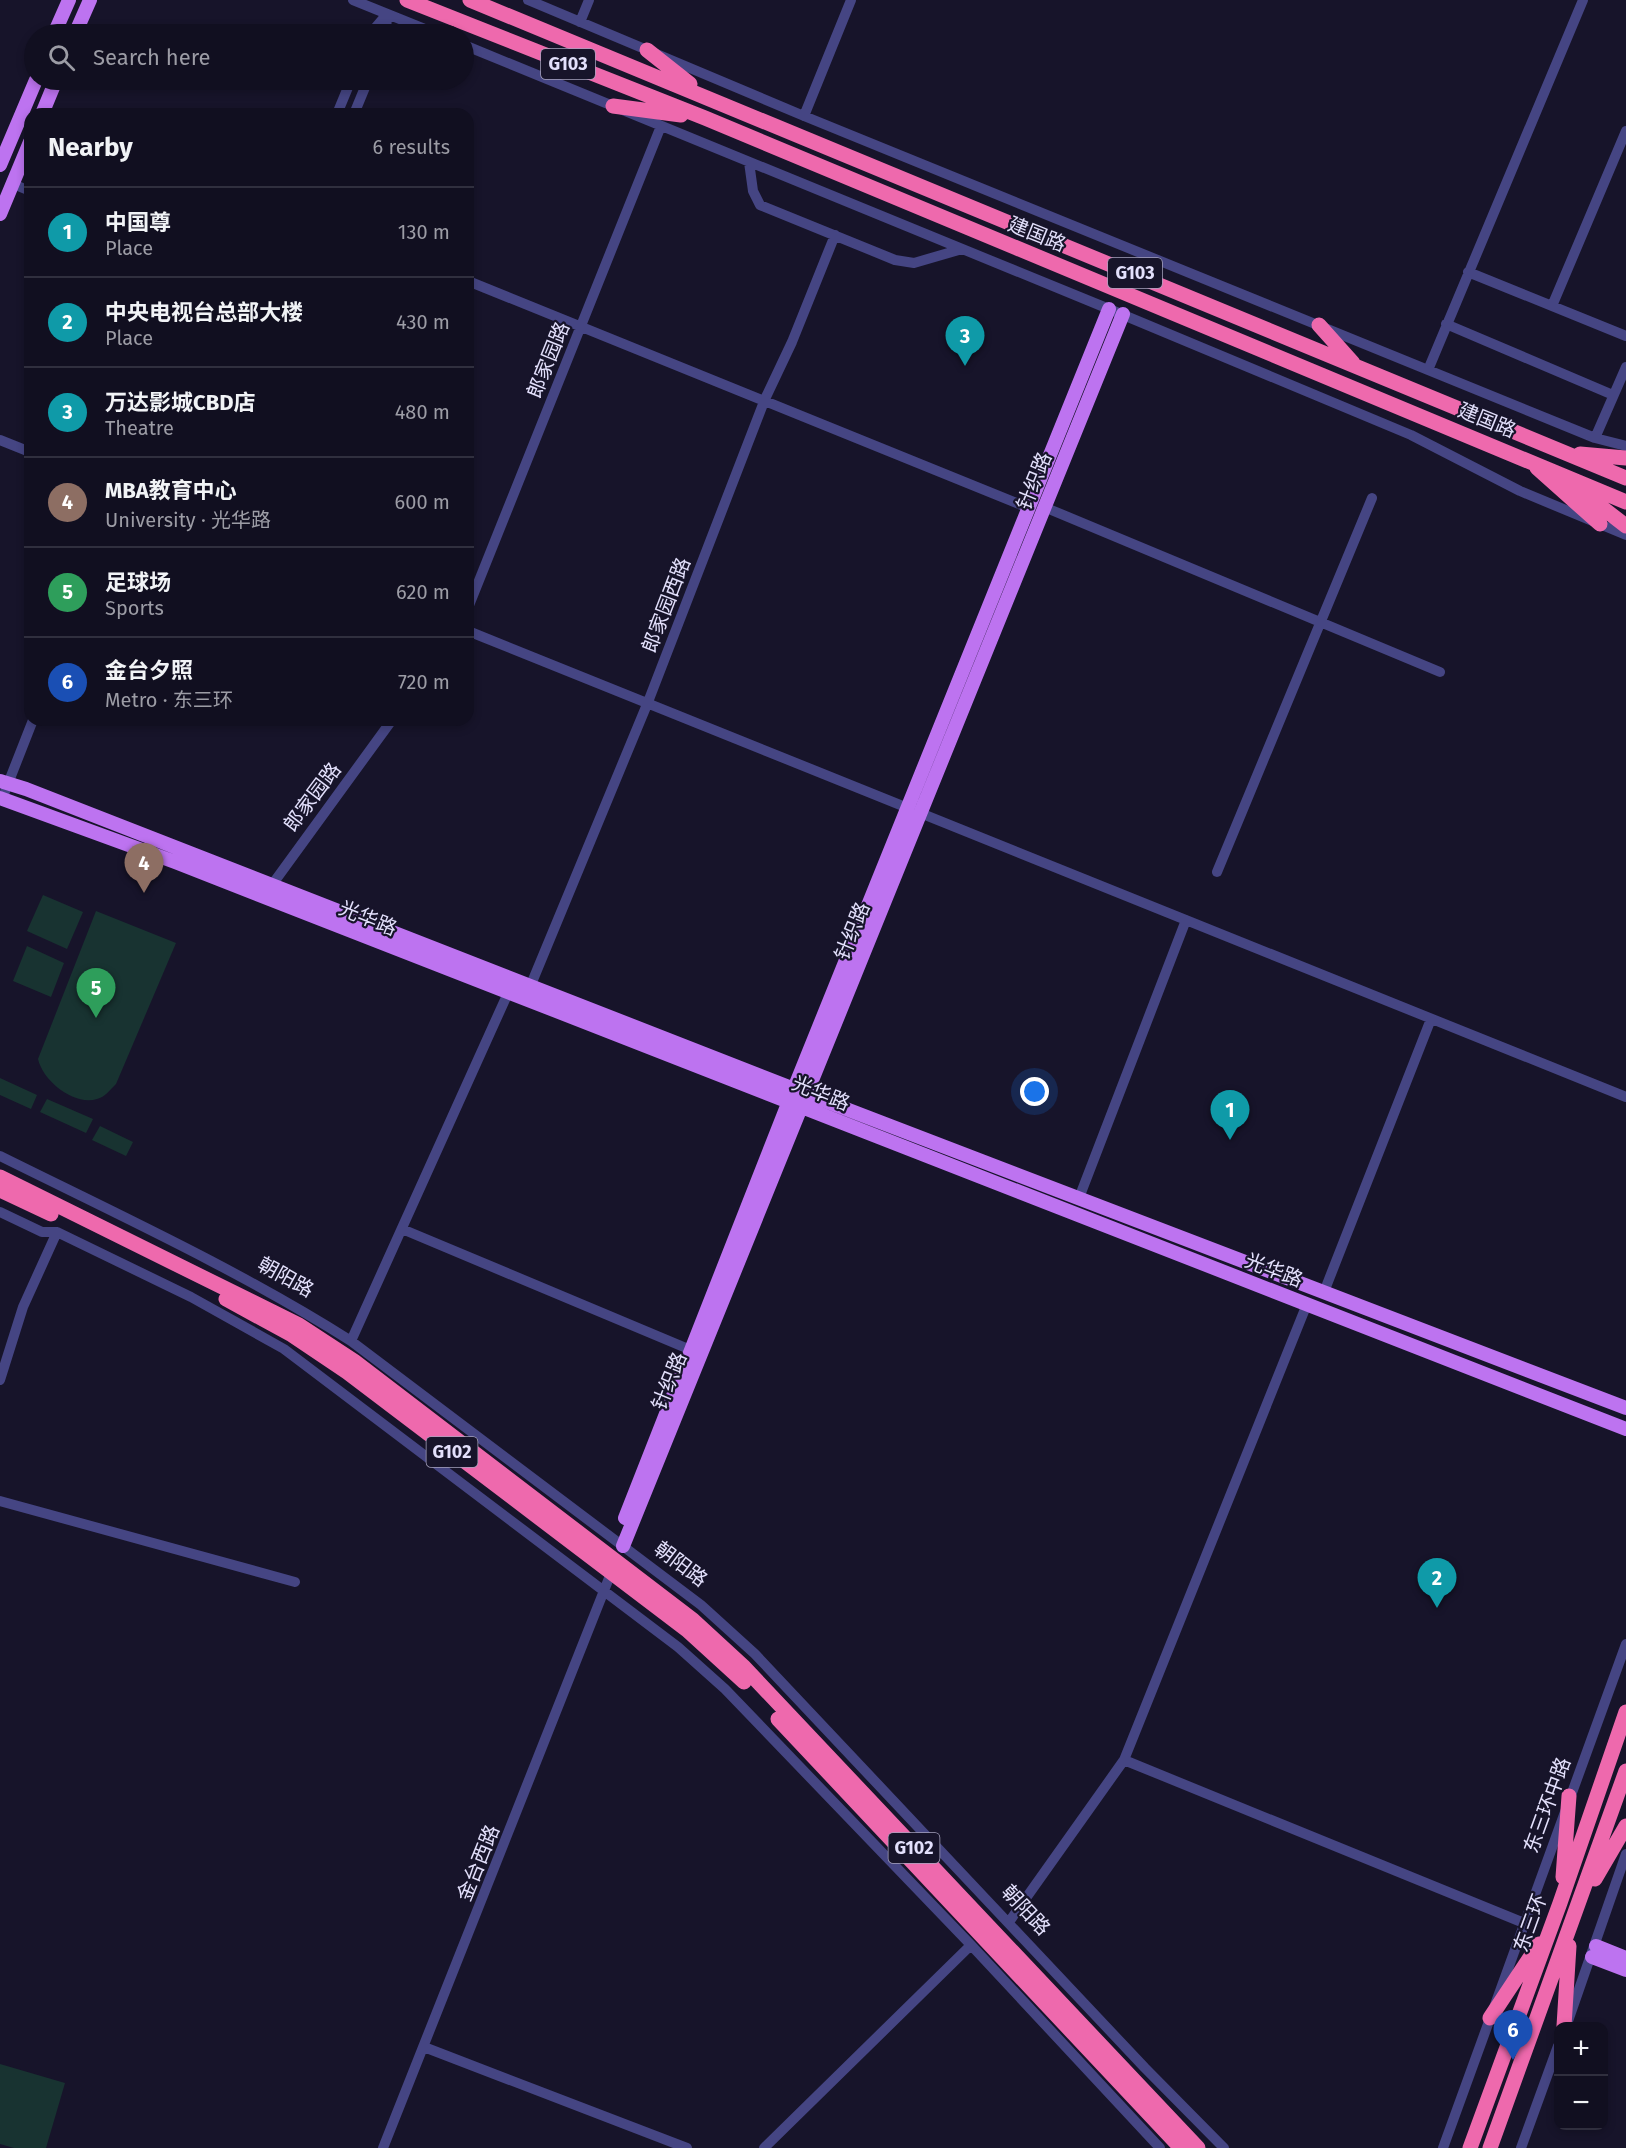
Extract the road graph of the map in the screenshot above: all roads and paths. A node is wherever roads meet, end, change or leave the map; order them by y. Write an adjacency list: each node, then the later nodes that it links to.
1 (69, 0): 12 (main road)
2 (90, 0): 13 (main road)
3 (353, 0): 10 (street)
4 (407, 0): 17 (highway, 建国路 / G103)
5 (470, 0): 25 (highway, 建国路 / G103)
6 (528, 0): 11 (street, 建国路)
7 (589, 0): 11 (street)
8 (851, 0): 32 (street)
9 (1583, 0): 44 (street)
10 (387, 14): 14 (street); 15 (street); 16 (street)
11 (580, 22): 20 (street, 建国路)
12 (58, 24)
13 (79, 24)
14 (378, 24)
15 (386, 24)
16 (412, 24)
17 (467, 24)
18 (474, 27): 33 (highway, 建国路 / G103)
19 (474, 49): 26 (street)
20 (647, 50): 25 (highway); 32 (street, 建国路)
21 (32, 90): 27 (main road)
22 (52, 90): 29 (main road)
23 (347, 90): 30 (street)
24 (364, 90): 31 (street)
25 (704, 96): 53 (highway, 建国路 / G103)
26 (613, 106): 33 (highway); 34 (street)
27 (24, 108)
28 (24, 108): 38 (main road)
29 (44, 108)
30 (339, 108)
31 (356, 108)
32 (804, 116): 50 (street, 建国路)
33 (705, 118): 64 (highway, 建国路 / G103)
34 (661, 126): 37 (street); 51 (street, 郎家园路)
35 (1626, 131): 46 (street)
36 (24, 157): 39 (main road)
37 (749, 162): 42 (street); 43 (street)
38 (0, 165)
39 (13, 184): 40 (street); 41 (main road)
40 (24, 189)
41 (0, 214)
42 (834, 235): 43 (street); 57 (street, 郎家园西路)
43 (962, 249): 47 (street)
44 (1468, 272): 46 (street); 49 (street)
45 (474, 283): 51 (street)
46 (1552, 306): 52 (street)
47 (1109, 309): 48 (street); 70 (main road, 针织路)
48 (1123, 314): 69 (main road, 针织路); 71 (street)
49 (1446, 324): 55 (street); 56 (street)
50 (1319, 325): 53 (highway); 55 (street, 建国路)
51 (580, 327): 57 (street); 74 (street, 郎家园路)
52 (1626, 336)
53 (1355, 365): 62 (highway, 建国路 / G103)
54 (1626, 367): 56 (street)
55 (1428, 370): 58 (street, 建国路)
56 (1613, 395): 58 (street)
57 (765, 399): 70 (street); 78 (street, 郎家园西路)
58 (1595, 438): 60 (street, 建国路)
59 (0, 440): 61 (street)
60 (1626, 446)
61 (24, 450)
62 (1565, 452): 63 (highway); 66 (highway, 建国路 / G103)
63 (1626, 458)
64 (1528, 460): 65 (highway, 建国路 / G103); 71 (highway)
65 (1555, 471): 68 (highway, 建国路 / G103); 72 (highway)
66 (1626, 478)
67 (1372, 498): 75 (street)
68 (1626, 502)
69 (1044, 507): 75 (street); 83 (main road, 针织路)
70 (1029, 508): 83 (main road, 针织路)
71 (1600, 524): 73 (street)
72 (1626, 526)
73 (1626, 535)
74 (474, 593)
75 (1321, 622): 77 (street); 84 (street)
76 (474, 633): 78 (street)
77 (1440, 672)
78 (648, 702): 83 (street); 87 (street, 郎家园西路)
79 (30, 726): 81 (street)
80 (388, 726): 85 (street, 郎家园路)
81 (4, 782): 82 (street); 85 (main road, 光华路)
82 (1, 799): 85 (main road, 光华路)
83 (914, 810): 86 (street); 91 (main road, 针织路)
84 (1217, 872)
85 (268, 891): 87 (main road, 光华路); 88 (main road, 光华路)
86 (1186, 920): 89 (street); 95 (street)
87 (530, 987): 91 (main road, 光华路)
88 (508, 993): 91 (main road, 光华路); 97 (street)
89 (1431, 1018): 90 (street); 99 (street)
90 (1626, 1097)
91 (798, 1098): 95 (main road, 光华路); 100 (main road, 光华路); 104 (main road, 针织路)
92 (0, 1156): 101 (street, 朝阳路)
93 (0, 1178): 101 (highway, 朝阳路 / G102)
94 (0, 1190): 101 (highway, 朝阳路 / G102)
95 (1079, 1198): 99 (main road, 光华路)
96 (0, 1212): 98 (street)
97 (402, 1229): 102 (street); 104 (street)
98 (57, 1232): 103 (street); 105 (street)
99 (1324, 1292): 106 (main road, 光华路)
100 (1307, 1304): 107 (main road, 光华路); 115 (street)
101 (299, 1324): 102 (street, 朝阳路); 103 (street); 110 (highway, 朝阳路 / G102)
102 (351, 1341): 109 (street, 朝阳路)
103 (284, 1349): 112 (street)
104 (696, 1352): 109 (main road, 针织路)
105 (0, 1380)
106 (1626, 1408)
107 (1626, 1430)
108 (0, 1501): 111 (street)
109 (619, 1543): 110 (street, 针织路); 122 (street, 朝阳路)
110 (612, 1564): 112 (street, 金台西路); 139 (highway, 朝阳路 / G102); 140 (highway, 朝阳路 / G102)
111 (294, 1582)
112 (602, 1589): 126 (street); 133 (street, 金台西路)
113 (1626, 1644): 117 (street, 东三环中路)
114 (1626, 1712): 120 (highway, 东三环)
115 (1124, 1760): 122 (street); 124 (street)
116 (1626, 1771): 121 (highway, 东三环)
117 (1569, 1796): 120 (highway); 124 (street, 东三环中路)
118 (1626, 1826): 121 (highway)
119 (1626, 1854): 127 (street)
120 (1560, 1904): 123 (highway, 东三环)
121 (1577, 1910): 125 (highway, 东三环)
122 (1009, 1922): 141 (street, 朝阳路)
123 (1553, 1922): 130 (highway); 143 (highway, 东三环)
124 (1524, 1923): 130 (street, 东三环中路)
125 (1570, 1929): 131 (highway); 144 (highway, 东三环)
126 (971, 1945): 137 (street); 138 (street)
127 (1594, 1952): 128 (main road); 129 (main road); 132 (street)
128 (1626, 1958)
129 (1626, 1971)
130 (1490, 2018): 142 (street, 东三环中路)
131 (1565, 2022)
132 (1567, 2022)
133 (424, 2047): 135 (street, 金台西路); 136 (street)
134 (1554, 2057): 145 (street)
135 (383, 2148)
136 (687, 2148)
137 (764, 2148)
138 (1160, 2148)
139 (1181, 2148)
140 (1198, 2148)
141 (1224, 2148)
142 (1443, 2148)
143 (1470, 2148)
144 (1490, 2148)
145 (1521, 2148)

